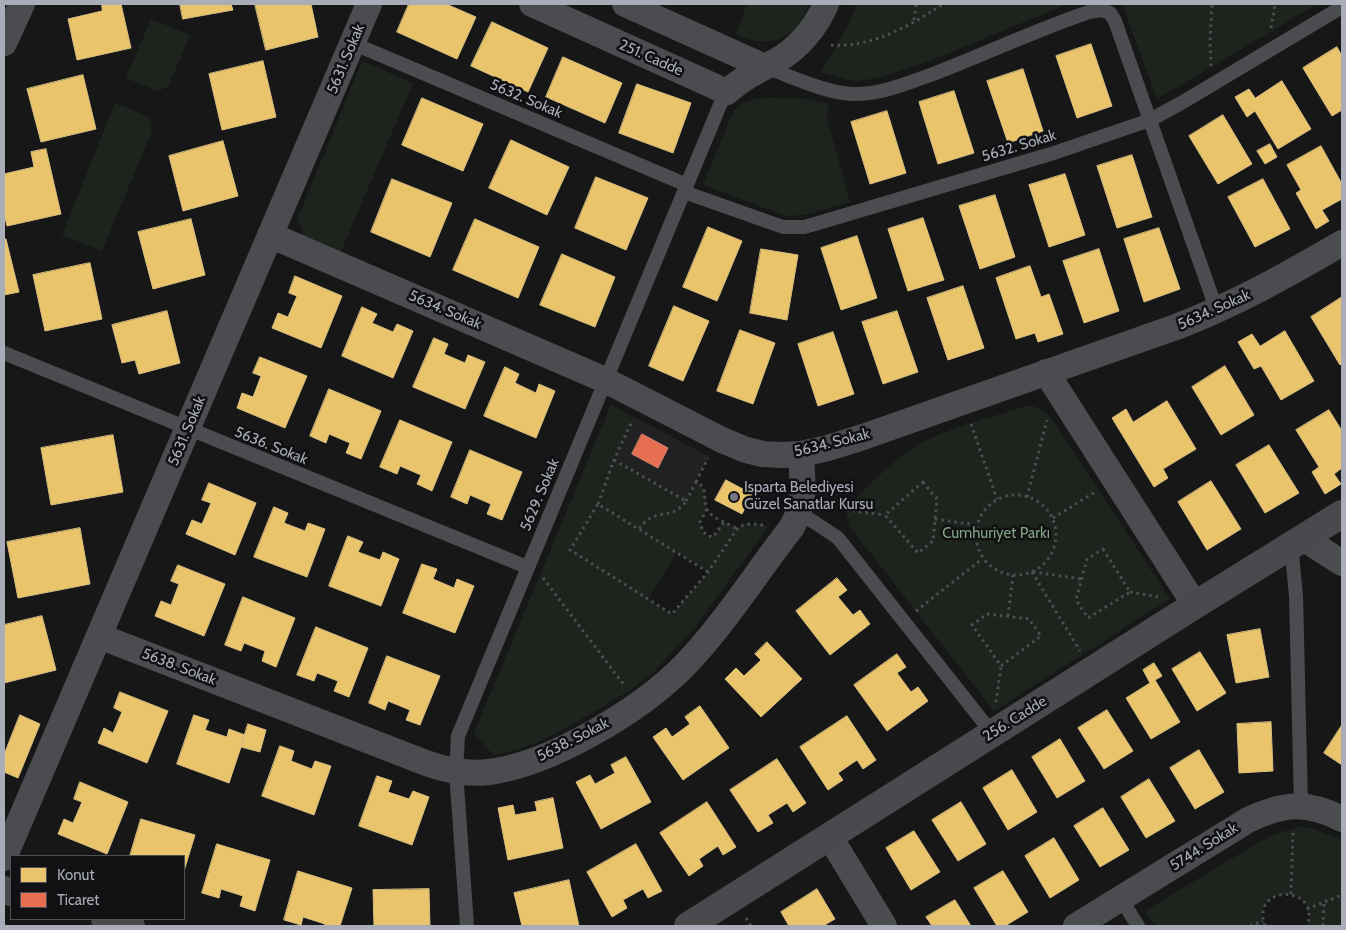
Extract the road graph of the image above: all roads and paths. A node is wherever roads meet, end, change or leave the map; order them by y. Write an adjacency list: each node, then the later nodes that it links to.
1 (22, 4): 14 (street)
2 (369, 4): 15 (street, 5631. Sokak)
3 (532, 4): 19 (street, 251. Cadde)
4 (826, 4): 17 (street)
5 (916, 4): 12 (path)
6 (943, 4): 12 (path)
7 (1212, 4): 18 (path)
8 (1275, 4): 13 (path)
9 (637, 6): 17 (street)
10 (1108, 7): 17 (lane); 20 (lane)
11 (1342, 7): 20 (lane, 5632. Sokak)
12 (914, 21): 16 (path)
13 (1270, 32)
14 (4, 43)
15 (352, 43): 21 (lane, 5632. Sokak); 22 (street, 5631. Sokak)
16 (829, 45)
17 (766, 67): 19 (street)
18 (1211, 67)
19 (727, 92): 21 (lane, 5629. Sokak)
20 (1150, 120): 21 (lane, 5632. Sokak); 24 (lane)
21 (685, 188): 27 (lane, 5629. Sokak)
22 (270, 234): 27 (street, 5634. Sokak); 31 (street, 5631. Sokak)
23 (1342, 244): 24 (street, 5634. Sokak)
24 (1217, 312): 26 (street, 5634. Sokak)
25 (4, 354): 31 (lane, 5636. Sokak)
26 (1046, 372): 32 (street, 5634. Sokak); 64 (street)
27 (605, 380): 32 (street, 5634. Sokak); 56 (lane, 5629. Sokak)
28 (1048, 415): 37 (path)
29 (634, 417): 34 (path)
30 (971, 424): 38 (path)
31 (188, 429): 56 (lane, 5636. Sokak); 67 (street, 5631. Sokak)
32 (801, 454): 43 (street, 5638. Sokak)
33 (709, 456): 35 (path)
34 (614, 460): 39 (path); 40 (path)
35 (696, 482): 39 (path); 41 (path)
36 (1099, 490): 46 (path)
37 (1027, 496): 38 (path); 46 (path)
38 (997, 499): 49 (path)
39 (686, 501): 51 (path)
40 (598, 504): 51 (path); 57 (path)
41 (707, 510): 48 (path); 48 (path)
42 (846, 510): 45 (path)
43 (799, 514): 71 (lane); 72 (street, 5638. Sokak)
44 (1342, 514): 53 (street, 256. Cadde)
45 (885, 515): 47 (path); 47 (path)
46 (1052, 518): 58 (path)
47 (935, 519): 49 (path)
48 (724, 522): 52 (path)
49 (977, 525): 54 (path)
50 (769, 526): 52 (path)
51 (639, 529): 57 (path)
52 (737, 529): 57 (path)
53 (1297, 541): 55 (street); 64 (street, 256. Cadde); 73 (lane)
54 (982, 559): 60 (path); 65 (path)
55 (1342, 563)
56 (527, 567): 72 (lane, 5629. Sokak)
57 (708, 572)
58 (1032, 572): 60 (path); 61 (path); 68 (path)
59 (540, 575): 70 (path)
60 (1013, 575): 66 (path)
61 (1082, 579): 62 (path); 62 (path)
62 (1130, 592): 63 (path)
63 (1162, 598)
64 (1195, 605): 71 (street, 256. Cadde)
65 (916, 611)
66 (1008, 616): 69 (path); 69 (path)
67 (99, 636): 72 (street, 5638. Sokak); 76 (street, 5631. Sokak)
68 (1083, 655)
69 (1001, 666): 71 (path)
70 (629, 691)
71 (993, 722): 75 (street, 256. Cadde)
72 (456, 771): 86 (lane, 5629. Sokak)
73 (1297, 817): 74 (street, 5744. Sokak); 77 (path); 79 (street, 5744. Sokak)
74 (1342, 819)
75 (830, 837): 87 (street, 256. Cadde); 89 (street)
76 (4, 858)
77 (1291, 894): 81 (path); 84 (path)
78 (1342, 895): 80 (path)
79 (1121, 899): 90 (street, 5744. Sokak); 91 (lane)
80 (1324, 902): 81 (path); 95 (path)
81 (1307, 909): 94 (path)
82 (744, 916): 88 (path)
83 (109, 920): 85 (street)
84 (1263, 921): 92 (path); 93 (path)
85 (131, 926)
86 (466, 926)
87 (688, 926)
88 (750, 926)
89 (884, 926)
90 (1076, 926)
91 (1138, 926)
92 (1250, 926)
93 (1265, 926)
94 (1307, 926)
95 (1323, 926)

